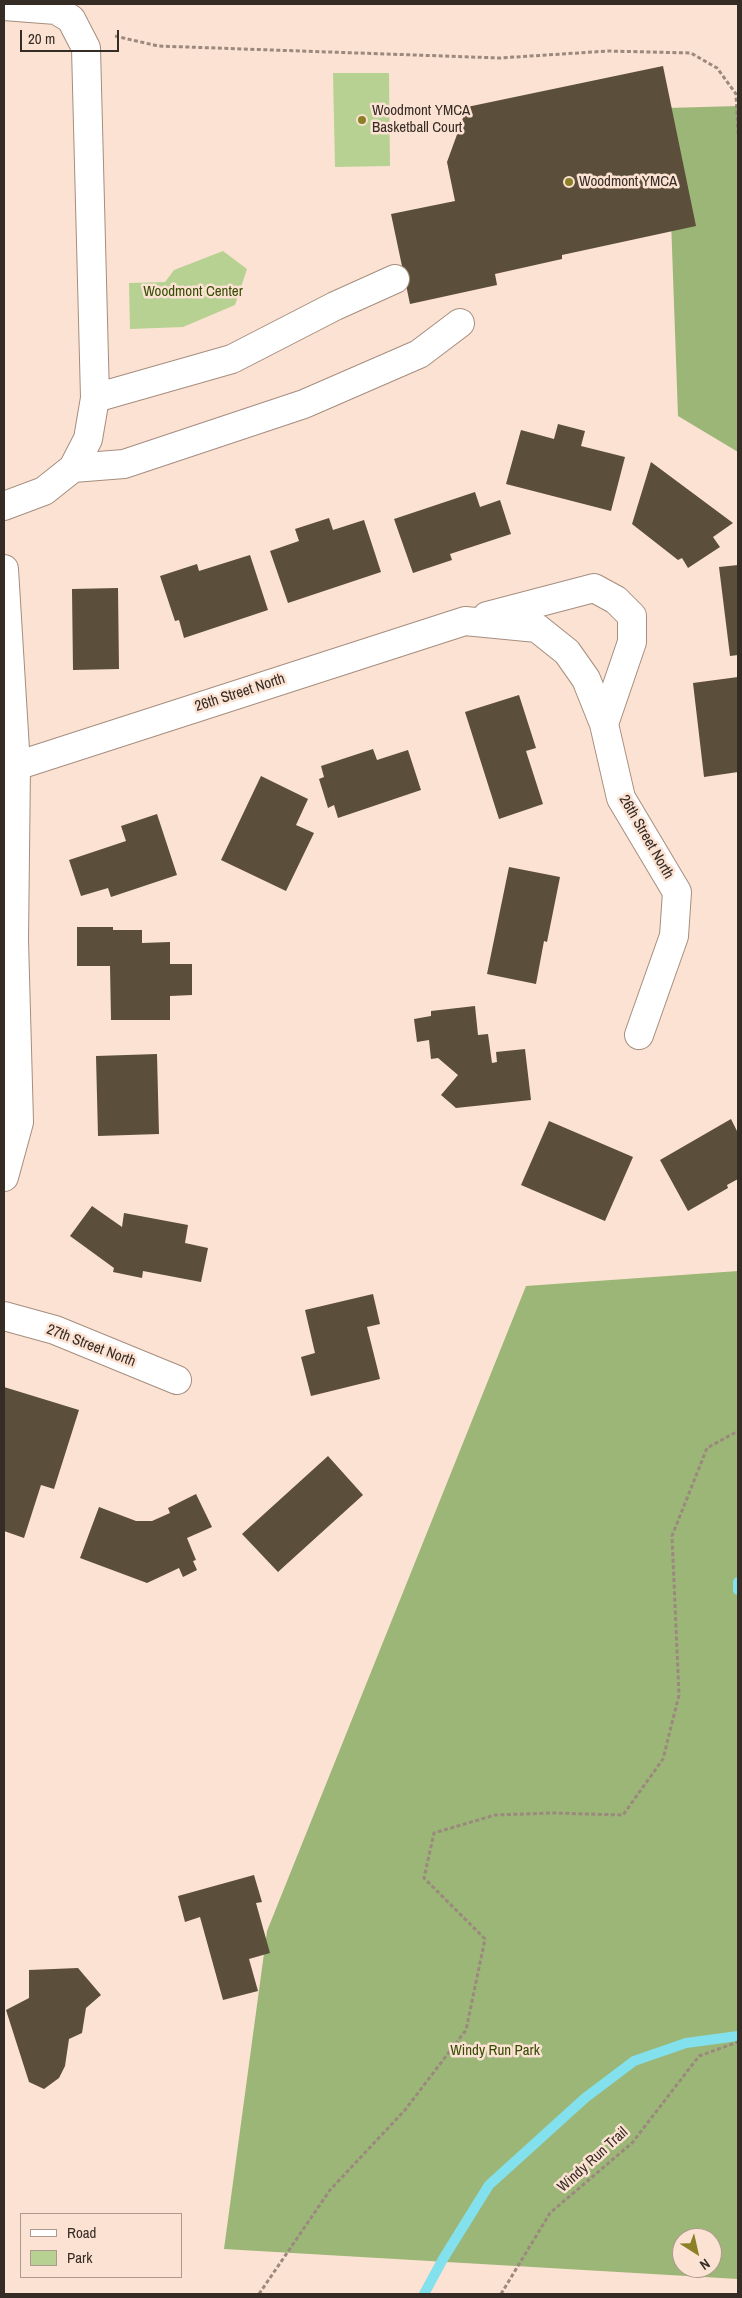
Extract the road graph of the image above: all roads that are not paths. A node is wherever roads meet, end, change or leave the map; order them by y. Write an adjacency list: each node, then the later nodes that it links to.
1 (4, 6): 4 (street)
2 (395, 279): 4 (street)
3 (460, 322): 5 (street)
4 (95, 398): 5 (street)
5 (73, 468): 6 (street)
6 (4, 506)
7 (4, 569): 10 (street)
8 (465, 621): 9 (street, 26th Street North); 9 (street, 26th Street North); 10 (street, 26th Street North)
9 (604, 724): 11 (street, 26th Street North)
10 (10, 762): 12 (street)
11 (639, 1035)
12 (4, 1177)
13 (4, 1316): 14 (street, 27th Street North)
14 (177, 1380)

